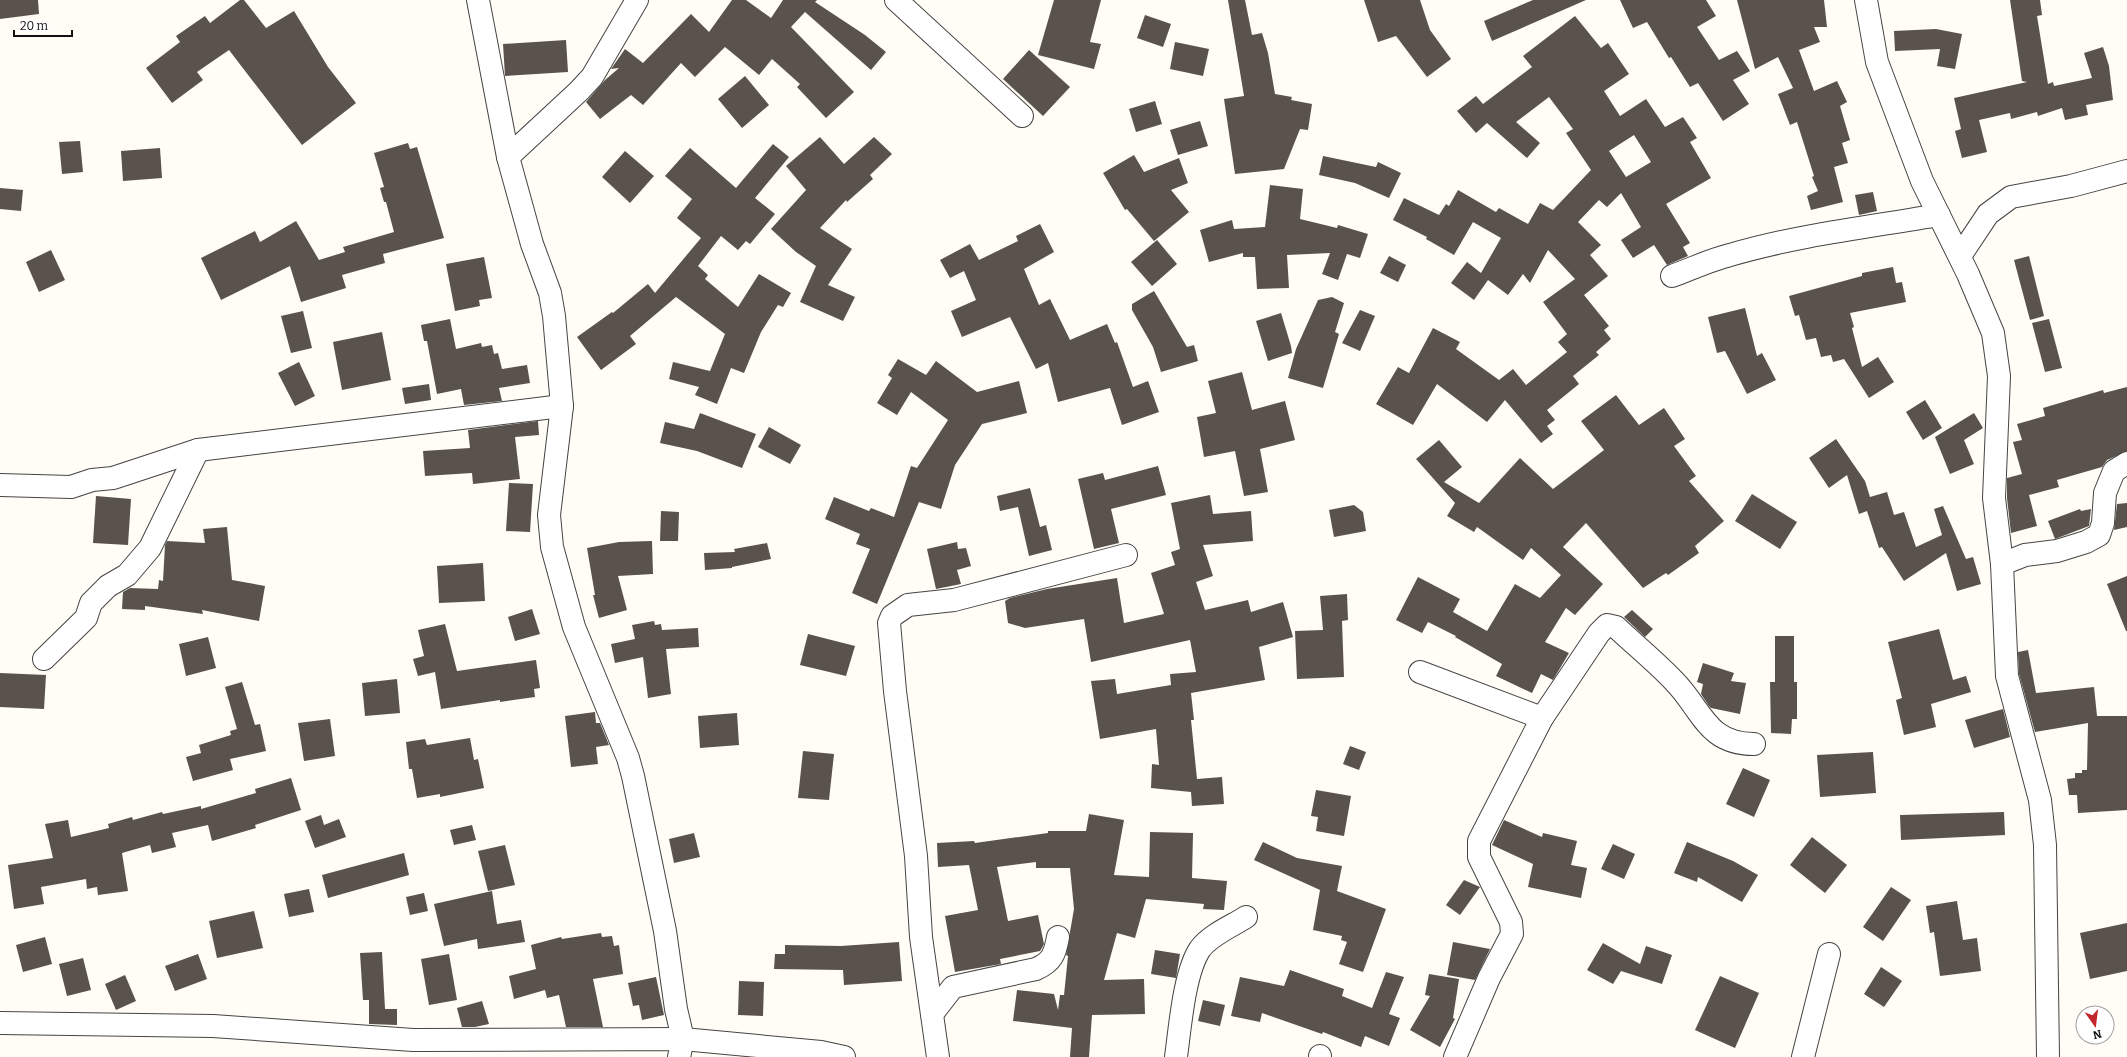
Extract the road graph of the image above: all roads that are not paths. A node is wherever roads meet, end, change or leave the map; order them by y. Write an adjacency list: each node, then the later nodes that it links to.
1 (478, 0): 6 (street)
2 (637, 0): 6 (street)
3 (896, 0): 5 (street)
4 (1866, 0): 8 (street)
5 (1022, 116)
6 (508, 157): 11 (street)
7 (2127, 171): 9 (street)
8 (1939, 215): 9 (street); 10 (street)
9 (1960, 256): 16 (street)
10 (1672, 276)
11 (562, 406): 12 (street); 26 (street)
12 (198, 450): 14 (street); 17 (street)
13 (2127, 464): 16 (street)
14 (0, 485)
15 (1126, 555): 24 (street)
16 (2002, 564): 32 (street)
17 (44, 659)
18 (1420, 672): 19 (street)
19 (1542, 718): 20 (street); 30 (street)
20 (1754, 744)
21 (1246, 917): 29 (street)
22 (1058, 938): 24 (street)
23 (1829, 954): 31 (street)
24 (932, 1014): 28 (street)
25 (0, 1023): 26 (street)
26 (681, 1048): 27 (street)
27 (844, 1057)
28 (938, 1057)
29 (1176, 1057)
30 (1455, 1057)
31 (1803, 1057)
32 (2048, 1057)

